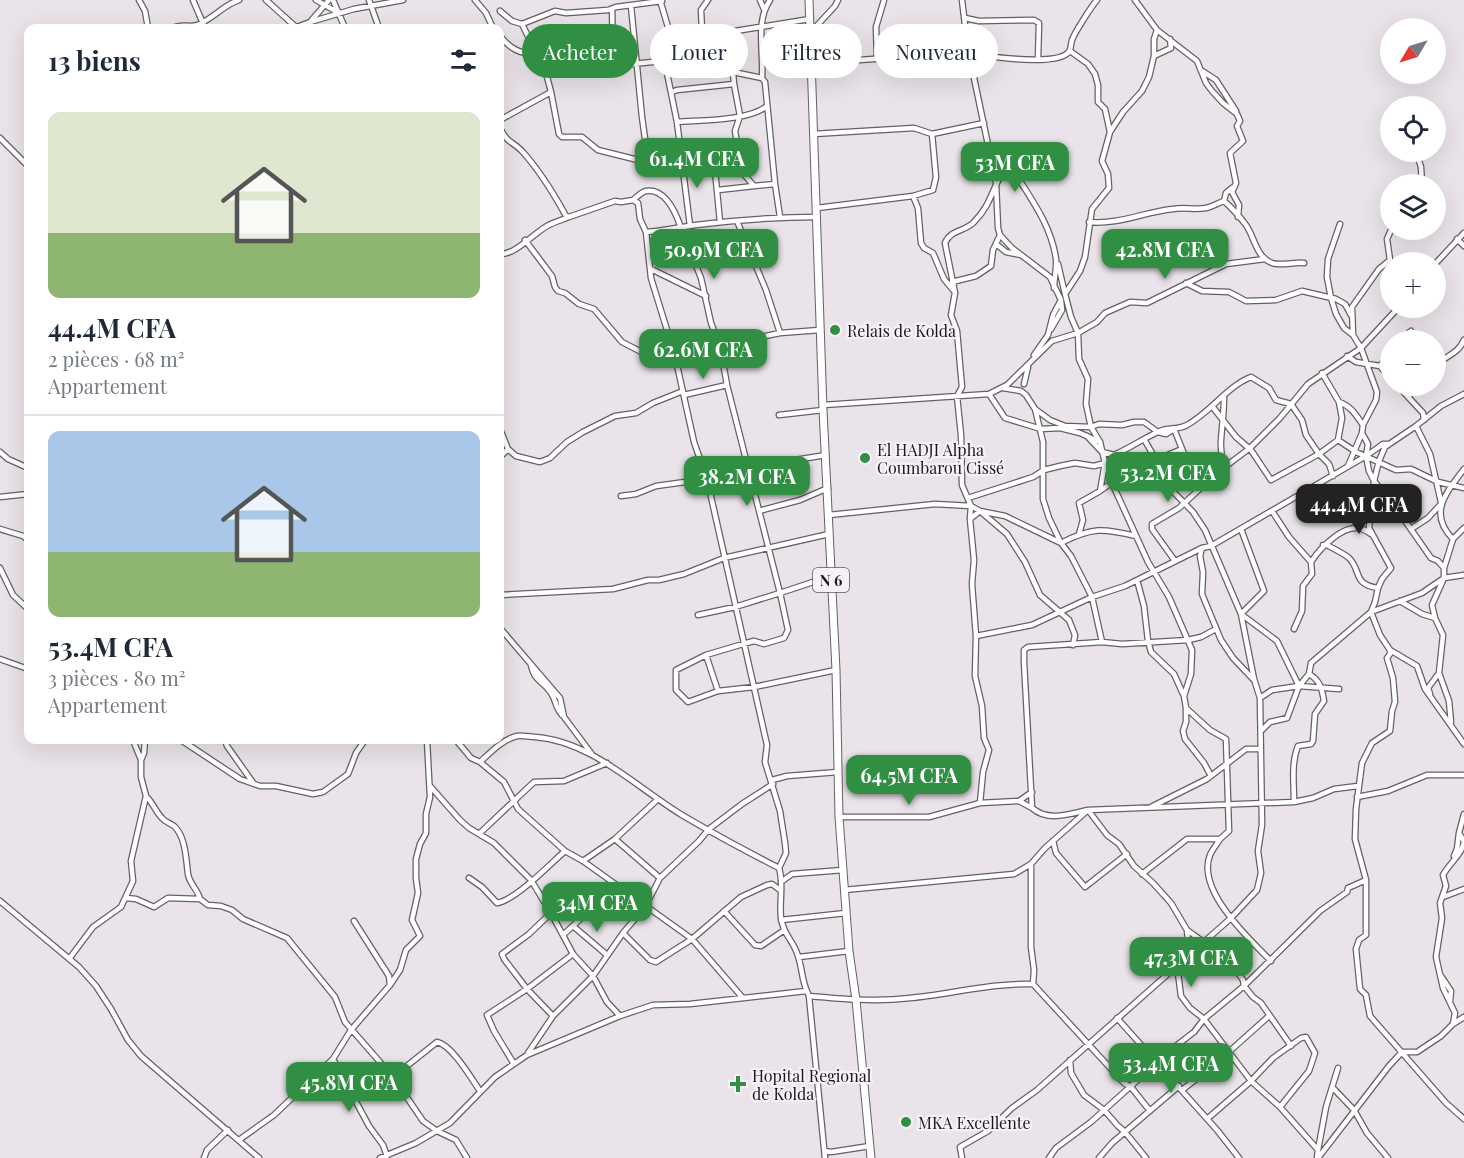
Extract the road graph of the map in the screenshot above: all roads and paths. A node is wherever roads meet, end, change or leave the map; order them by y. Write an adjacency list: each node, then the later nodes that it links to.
1 (139, 0): 30 (street)
2 (193, 0): 28 (street)
3 (239, 0): 28 (street)
4 (266, 0): 33 (street)
5 (316, 0): 19 (street)
6 (369, 0): 21 (street)
7 (403, 0): 21 (street)
8 (475, 0): 37 (street)
9 (662, 0): 20 (street); 41 (street)
10 (708, 0): 42 (street)
11 (760, 0): 23 (street)
12 (770, 0): 23 (street)
13 (809, 0): 27 (main road, N 6)
14 (838, 0): 46 (street)
15 (884, 0): 47 (street)
16 (962, 0): 26 (street)
17 (1097, 0): 52 (street)
18 (1135, 0): 49 (street)
19 (330, 2): 25 (street); 29 (street)
20 (631, 6): 22 (street); 40 (street)
21 (371, 8): 25 (street); 36 (street)
22 (612, 9): 38 (street); 39 (street)
23 (764, 9): 43 (street)
24 (500, 11): 38 (street)
25 (340, 13): 29 (street); 35 (street)
26 (965, 18): 48 (street); 56 (street)
27 (810, 19): 44 (street); 45 (main road, N 6)
28 (203, 21): 31 (street); 32 (street)
29 (310, 22): 34 (street)
30 (148, 24)
31 (198, 24)
32 (204, 24)
33 (293, 24)
34 (306, 24)
35 (344, 24)
36 (377, 24)
37 (491, 24)
38 (522, 24)
39 (613, 24)
40 (633, 24)
41 (666, 24)
42 (702, 24)
43 (762, 24)
44 (779, 24)
45 (810, 24)
46 (818, 24)
47 (877, 24)
48 (966, 24)
49 (1157, 30): 50 (street); 54 (street)
50 (1170, 39): 54 (street); 59 (street)
51 (504, 41): 53 (street)
52 (1070, 51): 56 (street); 75 (street)
53 (522, 53)
54 (1154, 56): 75 (street)
55 (998, 57): 56 (street)
56 (1038, 59)
57 (650, 62): 58 (street)
58 (638, 64): 83 (street)
59 (1202, 72): 70 (street); 70 (street)
60 (547, 78): 67 (street)
61 (668, 78): 68 (street)
62 (734, 78): 66 (street)
63 (762, 78): 69 (street)
64 (812, 78): 76 (main road, N 6)
65 (974, 78): 74 (street)
66 (734, 84): 68 (street); 71 (street)
67 (551, 92): 72 (street); 83 (street)
68 (672, 92): 73 (street)
69 (768, 106): 71 (street); 86 (street)
70 (1237, 114): 88 (street)
71 (740, 116): 73 (street); 80 (street)
72 (504, 118)
73 (677, 123): 82 (street)
74 (984, 123): 77 (street); 85 (street)
75 (1110, 132): 100 (street)
76 (813, 134): 77 (street); 93 (main road, N 6)
77 (932, 134): 90 (street)
78 (504, 136): 94 (street)
79 (0, 138): 84 (street)
80 (738, 148): 81 (street); 87 (street)
81 (713, 150): 82 (street); 89 (street)
82 (681, 155): 83 (street); 102 (street)
83 (648, 160)
84 (24, 162)
85 (996, 183): 106 (street); 115 (street); 119 (street)
86 (775, 184): 87 (street); 95 (street)
87 (754, 186): 89 (street)
88 (1232, 188): 92 (street); 97 (street)
89 (718, 190): 99 (street)
90 (913, 196): 93 (street); 122 (street)
91 (633, 200): 94 (street); 103 (street); 104 (street)
92 (1224, 201): 97 (street); 100 (street)
93 (818, 208): 96 (main road, N 6)
94 (569, 217): 108 (street)
95 (780, 217): 96 (street); 98 (street)
96 (817, 217): 129 (main road, N 6)
97 (1238, 217): 114 (street)
98 (737, 220): 99 (street); 130 (street)
99 (720, 222): 102 (street)
100 (1089, 222): 123 (street)
101 (1340, 224): 125 (street)
102 (690, 226): 103 (street)
103 (679, 229): 104 (street); 124 (street)
104 (646, 232): 118 (street)
105 (1464, 233): 107 (street)
106 (1000, 235): 109 (street); 113 (street)
107 (1457, 239): 110 (street); 111 (street)
108 (525, 240): 112 (street); 136 (street)
109 (996, 244): 113 (street); 119 (street)
110 (1464, 246)
111 (1446, 252)
112 (504, 254)
113 (1023, 256): 121 (street)
114 (1266, 259): 116 (street); 120 (street)
115 (1057, 262): 121 (street); 123 (street)
116 (1304, 263)
117 (1380, 268): 127 (street)
118 (651, 269): 124 (street); 136 (street)
119 (952, 282): 122 (street)
120 (1186, 284): 125 (street); 131 (street)
121 (1054, 288): 126 (street)
122 (955, 293): 151 (street)
123 (1065, 294): 126 (street); 131 (street)
124 (706, 296): 134 (street)
125 (1331, 298): 127 (street); 132 (street)
126 (1061, 300): 139 (street)
127 (1351, 315): 132 (street)
128 (1389, 318): 135 (street)
129 (820, 330): 130 (street); 157 (main road, N 6)
130 (780, 333): 134 (street)
131 (1077, 333): 139 (street); 164 (street)
132 (1353, 335): 135 (street)
133 (1464, 340): 138 (street)
134 (720, 346): 136 (street); 145 (street)
135 (1361, 348): 137 (street); 140 (street)
136 (675, 356): 147 (street)
137 (1347, 356): 140 (street); 142 (street)
138 (1446, 359)
139 (1028, 364): 143 (street); 144 (street)
140 (1367, 364): 141 (street); 162 (street)
141 (1380, 366)
142 (1322, 373): 154 (street); 155 (street)
143 (1019, 374): 144 (street); 146 (street)
144 (1024, 384): 149 (street)
145 (727, 385): 147 (street); 191 (street)
146 (1003, 388): 148 (street); 149 (street)
147 (683, 393): 176 (street); 197 (street)
148 (989, 394): 151 (street); 165 (street)
149 (1026, 394): 158 (street)
150 (1464, 394): 161 (street)
151 (957, 396): 157 (street); 210 (street)
152 (1224, 397): 155 (street); 156 (street); 160 (street)
153 (1408, 397): 161 (street)
154 (1339, 402): 162 (street); 172 (street)
155 (1292, 404): 175 (street); 182 (street)
156 (1212, 406): 160 (street); 166 (street)
157 (823, 408): 159 (street); 183 (main road, N 6)
158 (1035, 409): 164 (street); 165 (street)
159 (779, 415)
160 (1224, 420): 175 (street); 193 (street)
161 (1424, 420): 163 (street)
162 (1364, 425): 168 (street)
163 (1416, 426): 174 (street); 200 (street)
164 (1091, 427): 167 (street); 173 (street)
165 (1041, 429): 170 (street); 192 (street)
166 (1174, 429): 167 (street); 177 (street)
167 (1158, 432): 171 (street)
168 (1362, 433): 180 (street); 184 (street)
169 (504, 436): 176 (street)
170 (1087, 436): 173 (street); 179 (street)
171 (1144, 439): 179 (street); 185 (street)
172 (1338, 440): 180 (street); 182 (street)
173 (1100, 442): 179 (street)
174 (1389, 444): 184 (street); 186 (street)
175 (1250, 448): 182 (street); 193 (street)
176 (508, 449): 181 (street)
177 (1182, 449): 185 (street); 203 (street)
178 (0, 452): 188 (street)
179 (1102, 452): 187 (street)
180 (1356, 452): 184 (street); 189 (street)
181 (504, 453)
182 (1319, 454): 194 (street)
183 (826, 455): 191 (street); 204 (main road, N 6)
184 (1366, 456): 186 (street); 189 (street); 199 (street)
185 (1156, 460): 196 (street)
186 (1379, 461): 199 (street); 200 (street)
187 (1104, 463): 192 (street); 201 (street); 206 (street)
188 (24, 466)
189 (1348, 466): 194 (street)
190 (1464, 469): 202 (street)
191 (748, 470): 197 (street); 214 (street)
192 (1044, 470): 195 (street); 198 (street)
193 (1218, 472): 203 (street)
194 (1333, 476): 216 (street)
195 (1033, 477): 198 (street); 210 (street)
196 (1160, 478): 201 (street); 211 (street)
197 (707, 479): 208 (street); 234 (street)
198 (1043, 480): 229 (street)
199 (1374, 481): 222 (street); 225 (street)
200 (1438, 482): 202 (street); 212 (street)
201 (1112, 483): 206 (street); 226 (street)
202 (1451, 484): 205 (street); 212 (street)
203 (1202, 486): 211 (street)
204 (828, 488): 214 (street); 217 (main road, N 6)
205 (1464, 488)
206 (1100, 491): 224 (street)
207 (24, 494): 209 (street)
208 (621, 496)
209 (0, 497)
210 (968, 498): 213 (street)
211 (1184, 503): 231 (street); 235 (street)
212 (1441, 504): 222 (street); 228 (street)
213 (971, 506): 215 (street); 217 (street); 218 (street)
214 (759, 511): 233 (street)
215 (980, 511): 218 (street); 229 (street); 251 (street)
216 (1272, 511): 221 (street); 236 (street)
217 (829, 515): 223 (main road, N 6)
218 (970, 519): 259 (street)
219 (1464, 528): 228 (street)
220 (0, 529): 227 (street)
221 (1241, 529): 231 (street); 253 (street)
222 (1411, 529): 238 (street)
223 (829, 534): 233 (street); 241 (main road, N 6)
224 (1079, 534): 226 (street); 229 (street)
225 (1371, 534): 230 (street); 244 (street)
226 (1137, 536): 239 (street)
227 (24, 537)
228 (1454, 539): 238 (street)
229 (1061, 543): 247 (street)
230 (1323, 545): 236 (street); 244 (street)
231 (1211, 546): 232 (street); 253 (street)
232 (1202, 548): 235 (street); 256 (street)
233 (768, 549): 234 (street); 245 (street)
234 (724, 558): 246 (street); 250 (street)
235 (1175, 561): 239 (street)
236 (1311, 561): 257 (street)
237 (0, 568): 249 (street)
238 (1444, 568): 242 (street)
239 (1154, 571): 243 (street); 260 (street)
240 (1464, 575): 242 (street)
241 (831, 576): 245 (street); 269 (main road, N 6)
242 (1444, 578): 248 (street); 255 (street)
243 (1137, 580): 247 (street); 261 (street)
244 (1378, 588): 252 (street)
245 (780, 593): 250 (street); 263 (street)
246 (504, 595)
247 (1092, 597): 251 (street); 262 (street)
248 (1400, 602): 252 (street); 255 (street)
249 (24, 605)
250 (735, 607): 254 (street); 263 (street)
251 (1062, 612): 259 (street); 264 (street)
252 (1371, 612): 265 (street); 271 (street)
253 (1241, 614): 272 (street); 273 (street)
254 (698, 615)
255 (1435, 618): 270 (street)
256 (1216, 629): 260 (street); 272 (street)
257 (1294, 629)
258 (504, 633): 295 (street)
259 (976, 636): 314 (street)
260 (1188, 640): 261 (street); 279 (street)
261 (1148, 641): 262 (street); 279 (street)
262 (1102, 642): 264 (street)
263 (743, 644): 266 (street); 274 (street)
264 (1073, 645): 307 (street)
265 (1390, 650): 278 (street); 306 (street)
266 (706, 656): 277 (street); 277 (street)
267 (0, 659): 268 (street)
268 (24, 668)
269 (836, 670): 274 (street); 300 (main road, N 6)
270 (1439, 673): 278 (street); 282 (street)
271 (1308, 674): 273 (street); 275 (street)
272 (1254, 679): 280 (street)
273 (1299, 686): 275 (street); 280 (street); 283 (street)
274 (754, 687): 277 (street); 303 (street)
275 (1322, 687): 276 (street); 313 (street)
276 (1339, 689)
277 (718, 691)
278 (1430, 694): 282 (street)
279 (1184, 696): 281 (street)
280 (1260, 698): 283 (street)
281 (1186, 708): 298 (street); 302 (street)
282 (1452, 725): 293 (street)
283 (1262, 730): 294 (street)
284 (135, 744): 296 (street)
285 (145, 744): 296 (street)
286 (187, 744): 304 (street)
287 (226, 744): 304 (street)
288 (362, 744): 304 (street)
289 (428, 744): 305 (street)
290 (459, 744): 297 (street)
291 (503, 744): 297 (street)
292 (504, 744): 295 (street)
293 (1464, 744)
294 (1260, 748): 298 (street); 315 (street)
295 (593, 755): 299 (street)
296 (141, 760): 308 (street)
297 (480, 762): 312 (street)
298 (1228, 762): 302 (street); 316 (street)
299 (607, 763): 310 (street); 312 (street)
300 (838, 771): 303 (street); 321 (main road, N 6)
301 (1464, 775): 309 (street)
302 (1211, 776): 318 (street)
303 (773, 782): 322 (street); 334 (street)
304 (254, 784)
305 (430, 786): 323 (street); 373 (street)
306 (1358, 786): 309 (street); 313 (street)
307 (1032, 792): 311 (street); 317 (street)
308 (146, 796): 347 (street); 348 (street)
309 (1357, 797): 340 (street)
310 (657, 800): 322 (street); 325 (street)
311 (1019, 801): 314 (street); 317 (street)
312 (514, 802): 323 (street); 329 (street)
313 (1294, 802): 315 (street)
314 (980, 803): 321 (street)
315 (1262, 803): 316 (street); 354 (street)
316 (1229, 804): 318 (street); 326 (street)
317 (1032, 808): 319 (street)
318 (1148, 809): 319 (street)
319 (1088, 810): 327 (street); 330 (street)
320 (1464, 814): 324 (street)
321 (839, 817): 335 (main road, N 6)
322 (708, 829): 334 (street); 338 (street)
323 (480, 833): 339 (street)
324 (1459, 833): 328 (street); 332 (street)
325 (615, 839): 331 (street); 338 (street)
326 (1220, 839): 336 (street); 354 (street)
327 (1053, 841): 330 (street); 333 (street)
328 (1464, 841): 332 (street)
329 (565, 851): 331 (street); 339 (street)
330 (1126, 854): 336 (street)
331 (583, 861): 342 (street)
332 (1450, 862): 346 (street)
333 (1031, 864): 345 (street); 372 (street)
334 (779, 868): 341 (street)
335 (843, 870): 341 (street); 345 (main road, N 6)
336 (1142, 874): 358 (street)
337 (468, 878): 339 (street)
338 (660, 878): 350 (street)
339 (531, 880): 352 (street)
340 (1365, 880): 370 (street); 390 (street)
341 (781, 882): 344 (street)
342 (616, 886): 350 (street); 357 (street)
343 (1464, 889): 346 (street)
344 (780, 890): 351 (street); 355 (street)
345 (844, 890): 353 (main road, N 6)
346 (1443, 897): 385 (street)
347 (126, 898): 348 (street); 369 (street)
348 (200, 899): 386 (street)
349 (0, 901): 369 (street)
350 (645, 907): 360 (street); 362 (street)
351 (724, 911): 359 (street); 362 (street)
352 (551, 913): 361 (street); 375 (street)
353 (846, 913): 355 (street); 364 (main road, N 6)
354 (1231, 918): 363 (street); 370 (street)
355 (781, 920): 359 (street)
356 (354, 921): 373 (street)
357 (573, 926): 361 (street); 367 (street)
358 (1187, 930): 363 (street); 366 (street)
359 (783, 931): 368 (street)
360 (623, 933): 362 (street); 367 (street)
361 (563, 935): 365 (street)
362 (692, 939): 377 (street)
363 (1202, 942): 366 (street); 374 (street)
364 (849, 951): 368 (street); 378 (main road, N 6)
365 (573, 954): 371 (street); 375 (street)
366 (1189, 954): 383 (street); 384 (street)
367 (607, 956): 371 (street)
368 (799, 957): 376 (street)
369 (69, 959): 409 (street)
370 (1271, 961): 374 (street)
371 (593, 976): 379 (street); 380 (street)
372 (1033, 984): 378 (street); 387 (street)
373 (390, 985): 386 (street)
374 (1244, 986): 381 (street); 384 (street)
375 (526, 989): 379 (street); 395 (street)
376 (808, 994): 377 (street); 378 (street); 414 (street)
377 (742, 997): 380 (street)
378 (856, 1000): 413 (main road, N 6)
379 (553, 1016): 391 (street)
380 (620, 1016): 391 (street)
381 (1269, 1016): 388 (street); 389 (street)
382 (1464, 1017): 385 (street)
383 (1117, 1018): 387 (street); 394 (street)
384 (1204, 1019): 389 (street); 394 (street)
385 (1453, 1024): 390 (street)
386 (351, 1030): 392 (street); 397 (street)
387 (1087, 1046): 393 (street); 399 (street)
388 (1291, 1046): 398 (street); 403 (street)
389 (1229, 1052): 398 (street); 400 (street)
390 (1402, 1052): 405 (street); 408 (street)
391 (527, 1055): 395 (street)
392 (333, 1059): 412 (street); 416 (street)
393 (1070, 1060): 404 (street); 423 (street)
394 (1157, 1062): 399 (street); 400 (street)
395 (514, 1064): 402 (street)
396 (1338, 1068): 401 (street)
397 (393, 1077): 402 (street); 410 (street)
398 (1251, 1081): 403 (street); 407 (street)
399 (1131, 1087): 404 (street); 406 (street)
400 (1180, 1088): 406 (street); 407 (street)
401 (1333, 1088): 405 (street); 415 (street)
402 (480, 1091): 410 (street)
403 (1280, 1107): 415 (street)
404 (1104, 1110): 411 (street); 424 (street)
405 (1354, 1110): 428 (street); 429 (street)
406 (1150, 1111): 411 (street)
407 (1207, 1119): 427 (street)
408 (1464, 1119)
409 (228, 1130): 412 (street); 417 (street)
410 (437, 1131): 416 (street); 420 (street)
411 (1125, 1132): 425 (street); 426 (street)
412 (239, 1140): 418 (street)
413 (870, 1146): 414 (street); 422 (main road, N 6)
414 (825, 1150): 421 (street)
415 (1318, 1150): 428 (street)
416 (387, 1156): 419 (street)
417 (204, 1158)
418 (259, 1158)
419 (380, 1158)
420 (467, 1158)
421 (825, 1158)
422 (871, 1158)
423 (962, 1158)
424 (1049, 1158)
425 (1099, 1158)
426 (1146, 1158)
427 (1239, 1158)
428 (1318, 1158)
429 (1388, 1158)

